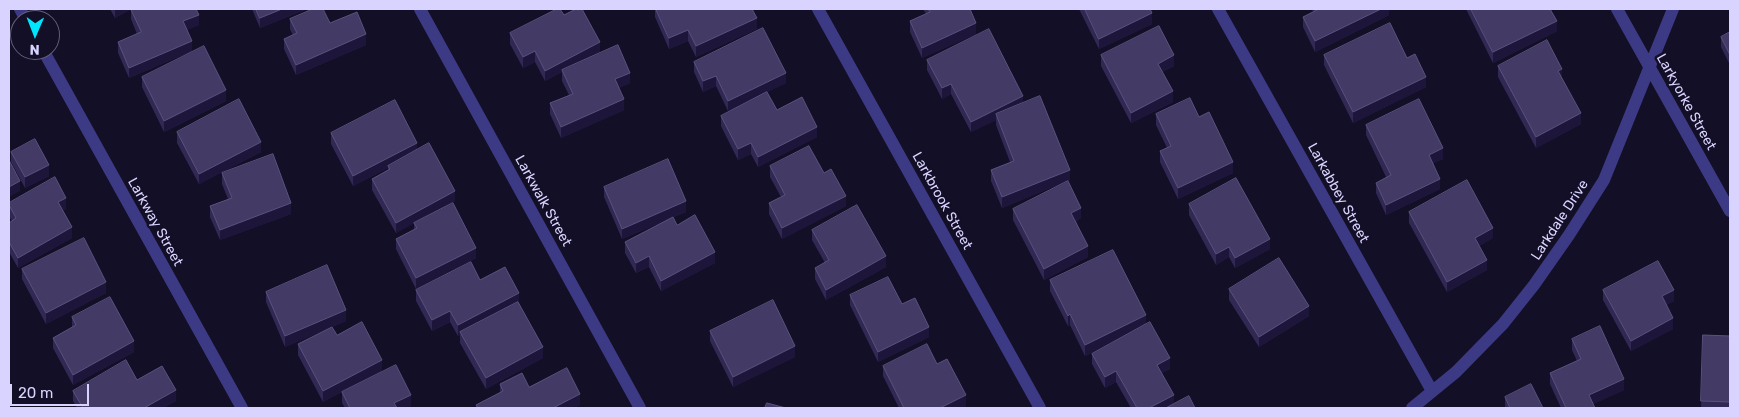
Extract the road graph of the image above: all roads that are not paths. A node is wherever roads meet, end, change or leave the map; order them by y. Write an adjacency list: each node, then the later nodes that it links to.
1 (420, 9): 11 (street, Larkwalk Street)
2 (818, 9): 12 (street, Larkbrook Street)
3 (1218, 9): 9 (street, Larkabbey Street)
4 (1617, 9): 7 (street, Larkyorke Street)
5 (1673, 9): 7 (street, Larkdale Drive)
6 (49, 60): 10 (street, Larkway Street)
7 (1650, 68): 8 (street, Larkyorke Street); 9 (street, Larkdale Drive)
8 (1730, 211)
9 (1432, 391): 13 (street, Larkdale Drive)
10 (242, 408)
11 (640, 408)
12 (1040, 408)
13 (1412, 408)

